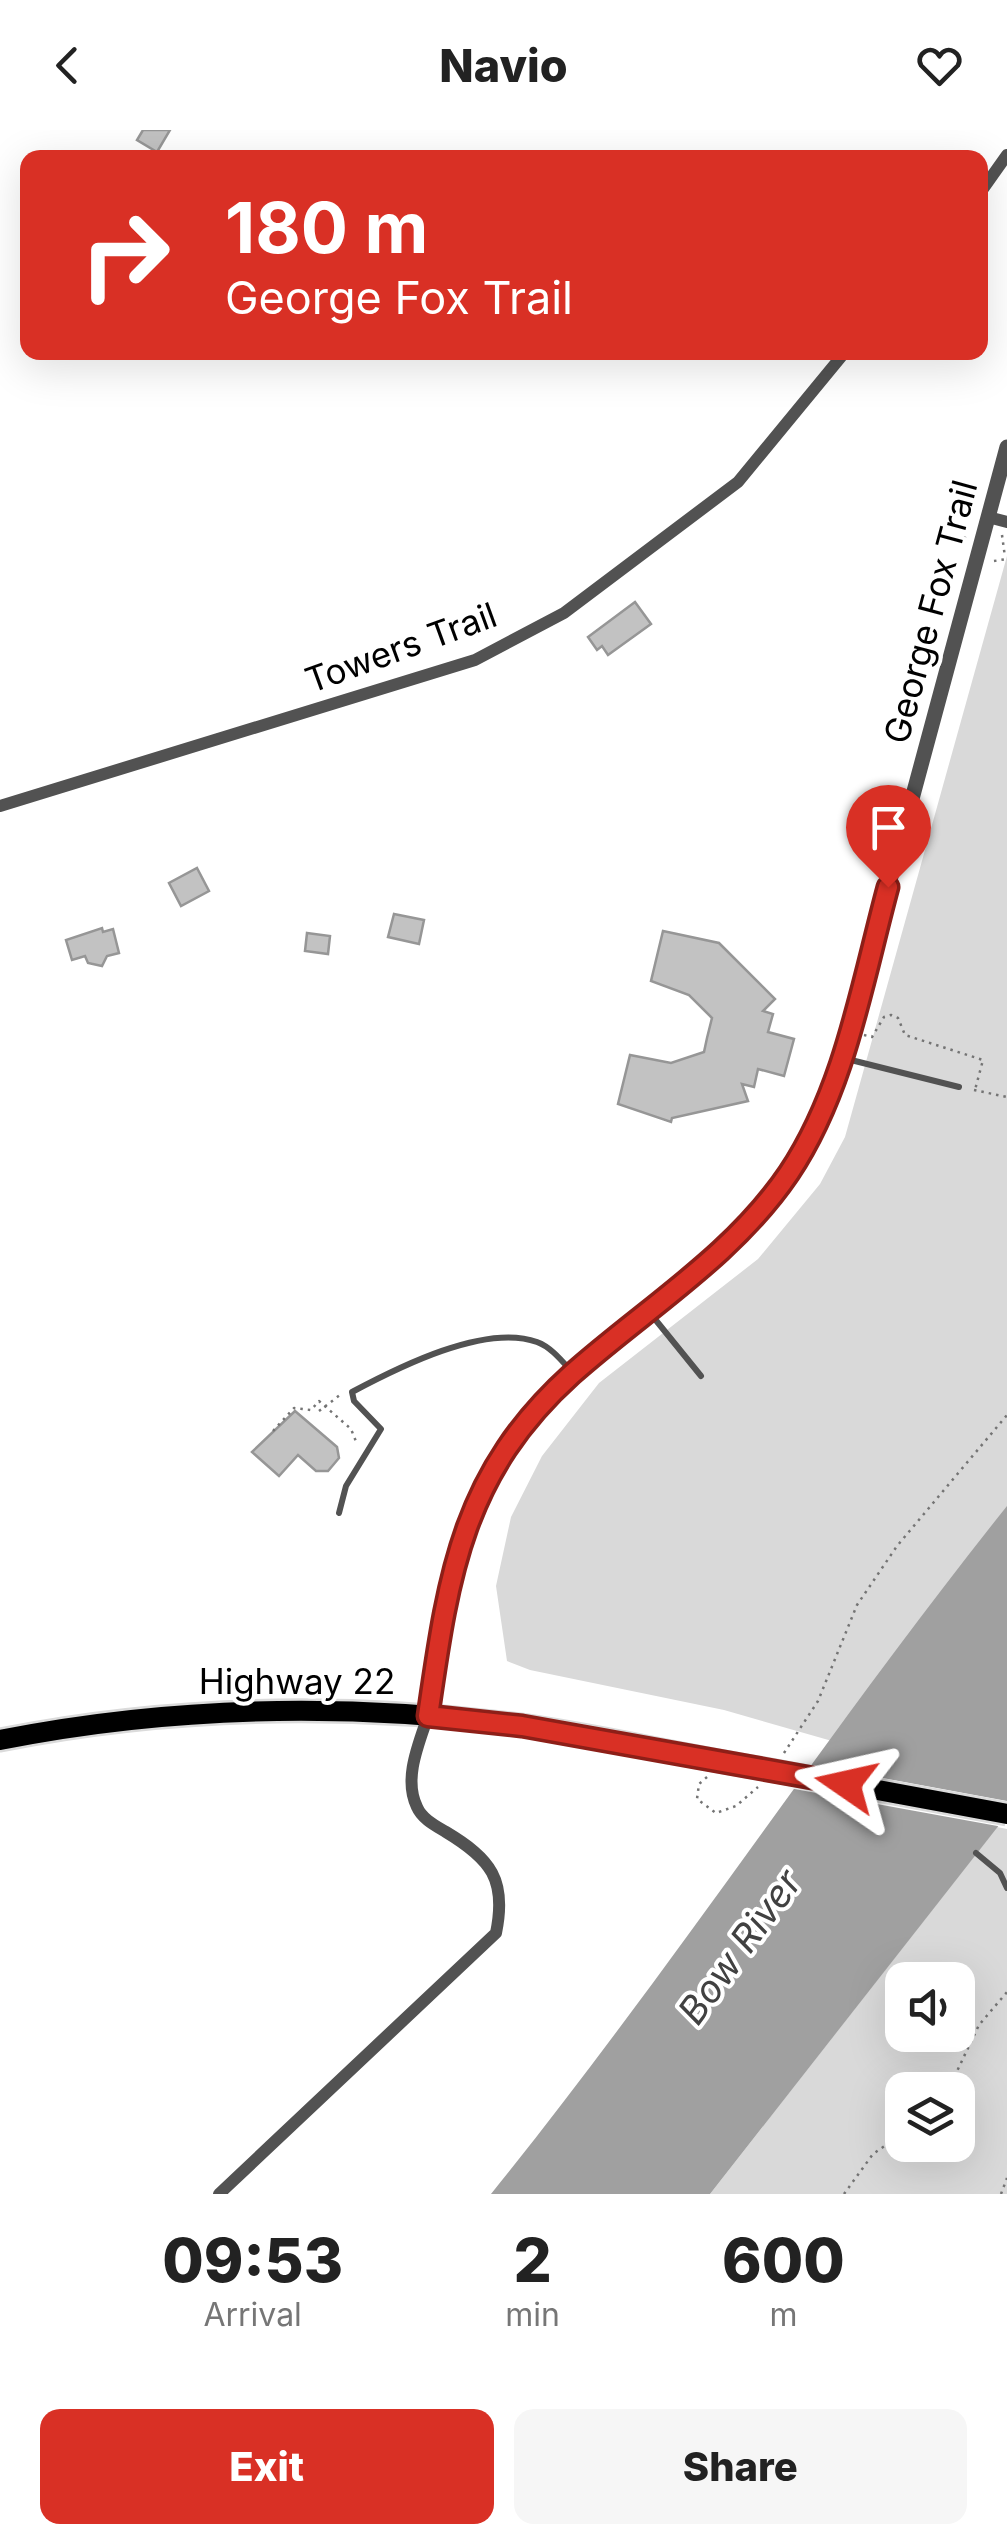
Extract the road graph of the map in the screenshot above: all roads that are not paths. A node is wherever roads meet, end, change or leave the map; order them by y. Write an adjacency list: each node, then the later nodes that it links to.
1 (1007, 155): 2 (street)
2 (988, 182)
3 (838, 360): 7 (street, Towers Trail)
4 (1007, 447): 5 (street, George Fox Trail)
5 (988, 518): 6 (street); 8 (street, George Fox Trail)
6 (1007, 522)
7 (0, 806)
8 (842, 1058): 9 (lane); 10 (street, George Fox Trail)
9 (959, 1087)
10 (650, 1312): 11 (street, George Fox Trail); 12 (lane)
11 (573, 1373): 13 (lane); 14 (street, George Fox Trail)
12 (701, 1376)
13 (339, 1513)
14 (428, 1716): 15 (main road, Highway 22); 16 (main road, Highway 22, bridge); 19 (street)
15 (0, 1740)
16 (1007, 1814)
17 (976, 1854): 18 (lane)
18 (1007, 1888)
19 (219, 2194)

